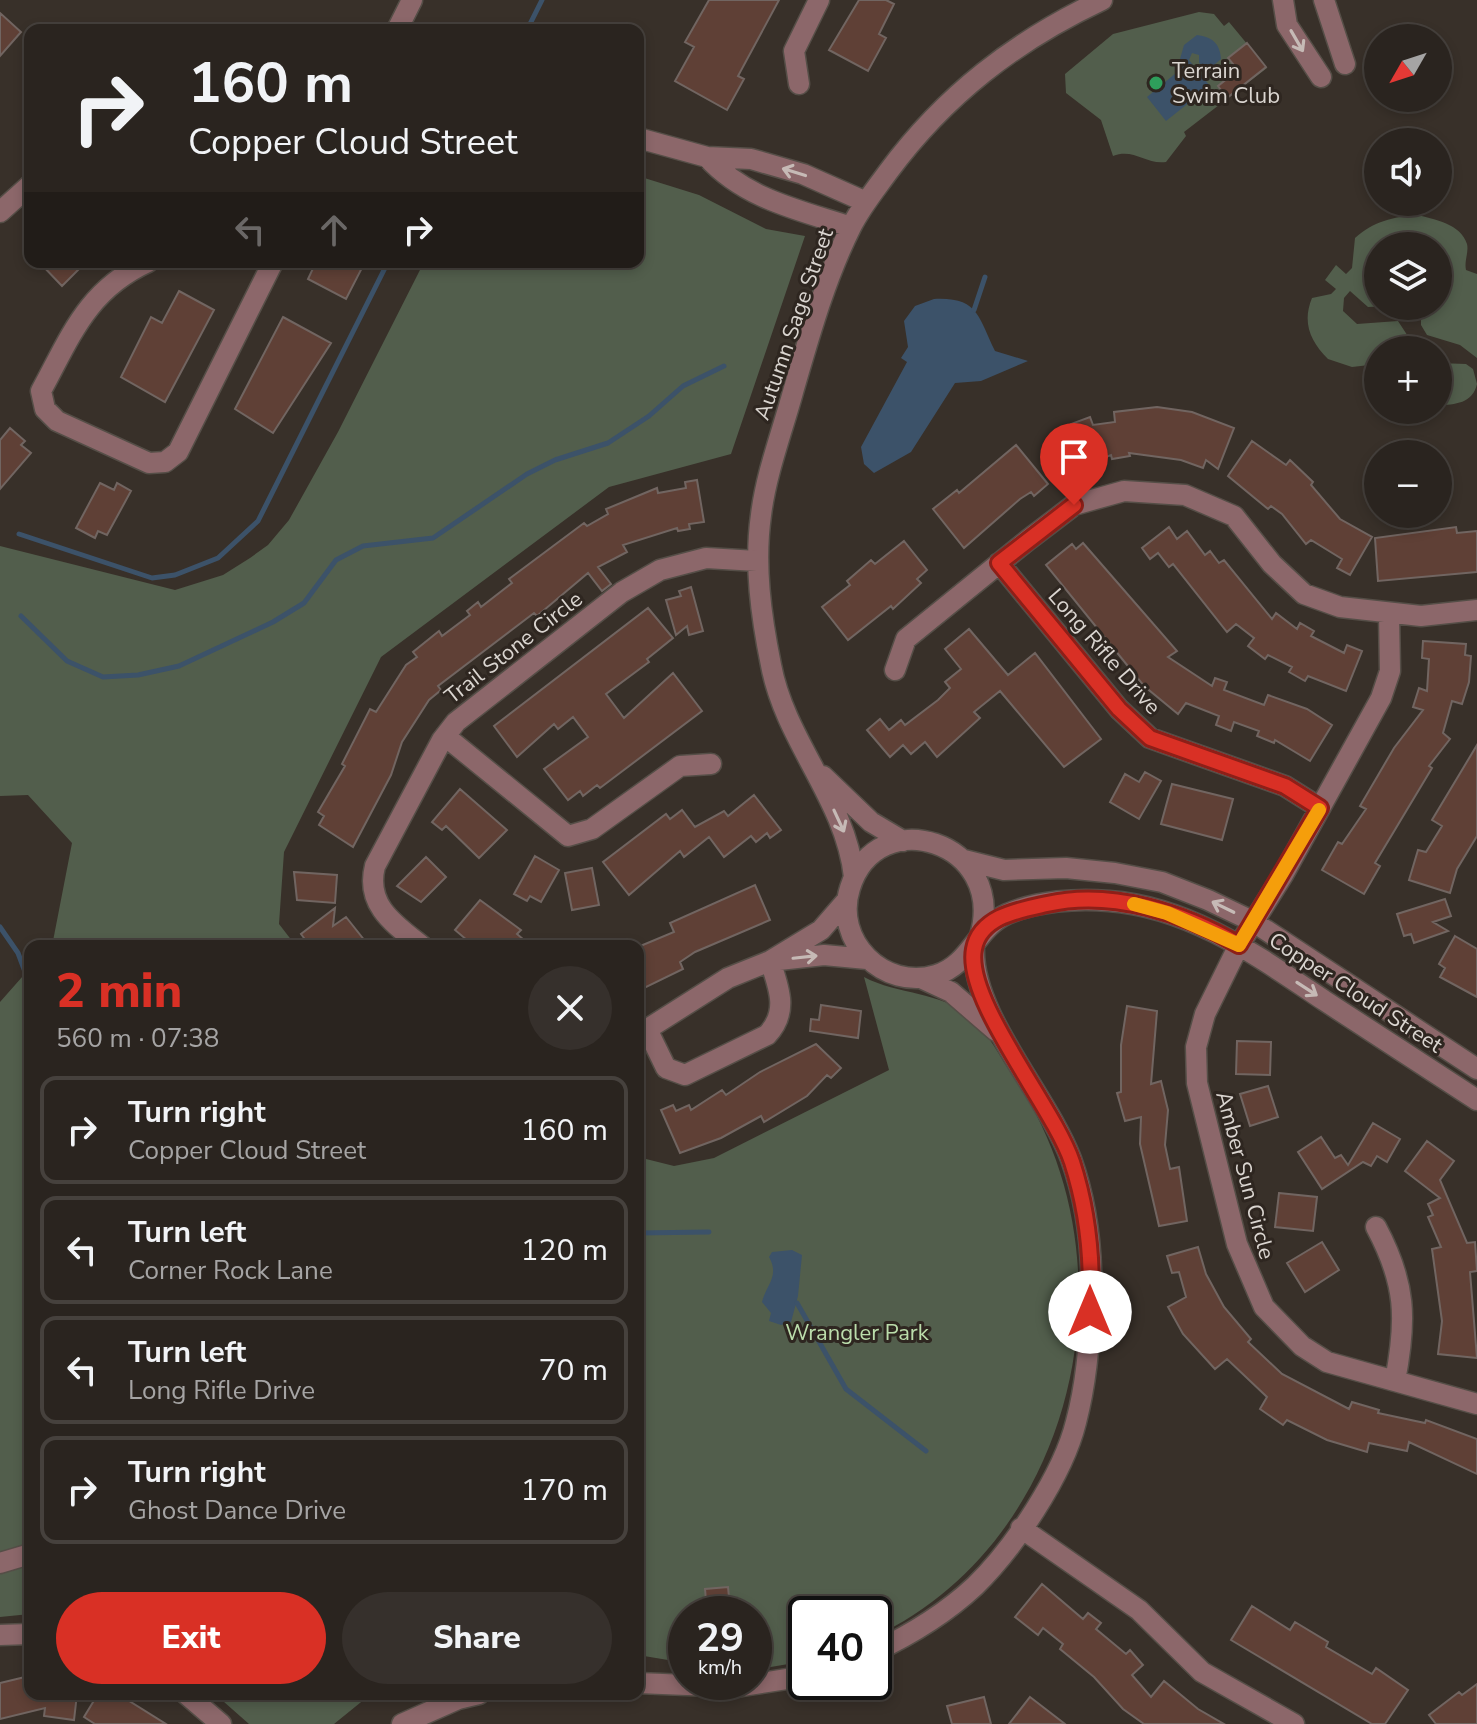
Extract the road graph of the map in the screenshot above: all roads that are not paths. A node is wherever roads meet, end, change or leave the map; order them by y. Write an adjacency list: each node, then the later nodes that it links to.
1 (412, 0): 6 (street)
2 (819, 0): 9 (street)
3 (1102, 0): 13 (street, Autumn Sage Street)
4 (1283, 0): 8 (street, one-way to 8)
5 (1324, 0): 7 (street)
6 (400, 24)
7 (1345, 64)
8 (1321, 77)
9 (799, 84)
10 (644, 140): 11 (street)
11 (707, 157): 13 (street, one-way to 11); 15 (street)
12 (24, 190): 14 (street)
13 (866, 202): 15 (street, Autumn Sage Street)
14 (0, 212)
15 (851, 227): 18 (street, Autumn Sage Street)
16 (136, 268): 17 (street)
17 (264, 268)
18 (757, 561): 23 (street, Trail Stone Circle); 25 (street, Autumn Sage Street)
19 (999, 563): 21 (street); 22 (street); 26 (street, Long Rifle Drive)
20 (1477, 610): 21 (street)
21 (1389, 614): 26 (street, Amber Sun Circle)
22 (895, 670)
23 (445, 736): 24 (street); 32 (street, Trail Stone Circle)
24 (711, 764)
25 (814, 767): 27 (street, Autumn Sage Street); 29 (street, Autumn Sage Street, one-way to 29)
26 (1320, 808): 31 (street, Amber Sun Circle)
27 (903, 841): 28 (street); 29 (street)
28 (964, 860): 31 (street, Copper Cloud Street, one-way to 28); 33 (street)
29 (854, 877): 30 (street)
30 (847, 900): 35 (street); 36 (street)
31 (1252, 921): 34 (street, Amber Sun Circle); 41 (street, Copper Cloud Street)
32 (414, 940)
33 (977, 941): 34 (street, Copper Cloud Street); 37 (street); 39 (street)
34 (1239, 945): 42 (street, Copper Cloud Street, one-way to 42); 44 (street, Amber Sun Circle)
35 (867, 959): 36 (street, one-way to 35); 37 (street)
36 (770, 961): 38 (street); 40 (street)
37 (923, 979): 39 (street)
38 (644, 1032)
39 (999, 1034): 46 (street)
40 (644, 1035)
41 (1477, 1069)
42 (1477, 1100)
43 (1376, 1227): 44 (street)
44 (1395, 1381): 45 (street, Amber Sun Circle)
45 (1477, 1404)
46 (1021, 1528): 51 (street); 58 (street)
47 (24, 1556): 48 (street)
48 (0, 1563)
49 (24, 1634): 50 (street)
50 (0, 1635)
51 (892, 1643)
52 (788, 1679): 53 (street)
53 (644, 1683)
54 (193, 1700): 56 (street)
55 (456, 1700): 57 (street)
56 (221, 1724)
57 (402, 1724)
58 (1294, 1724)

